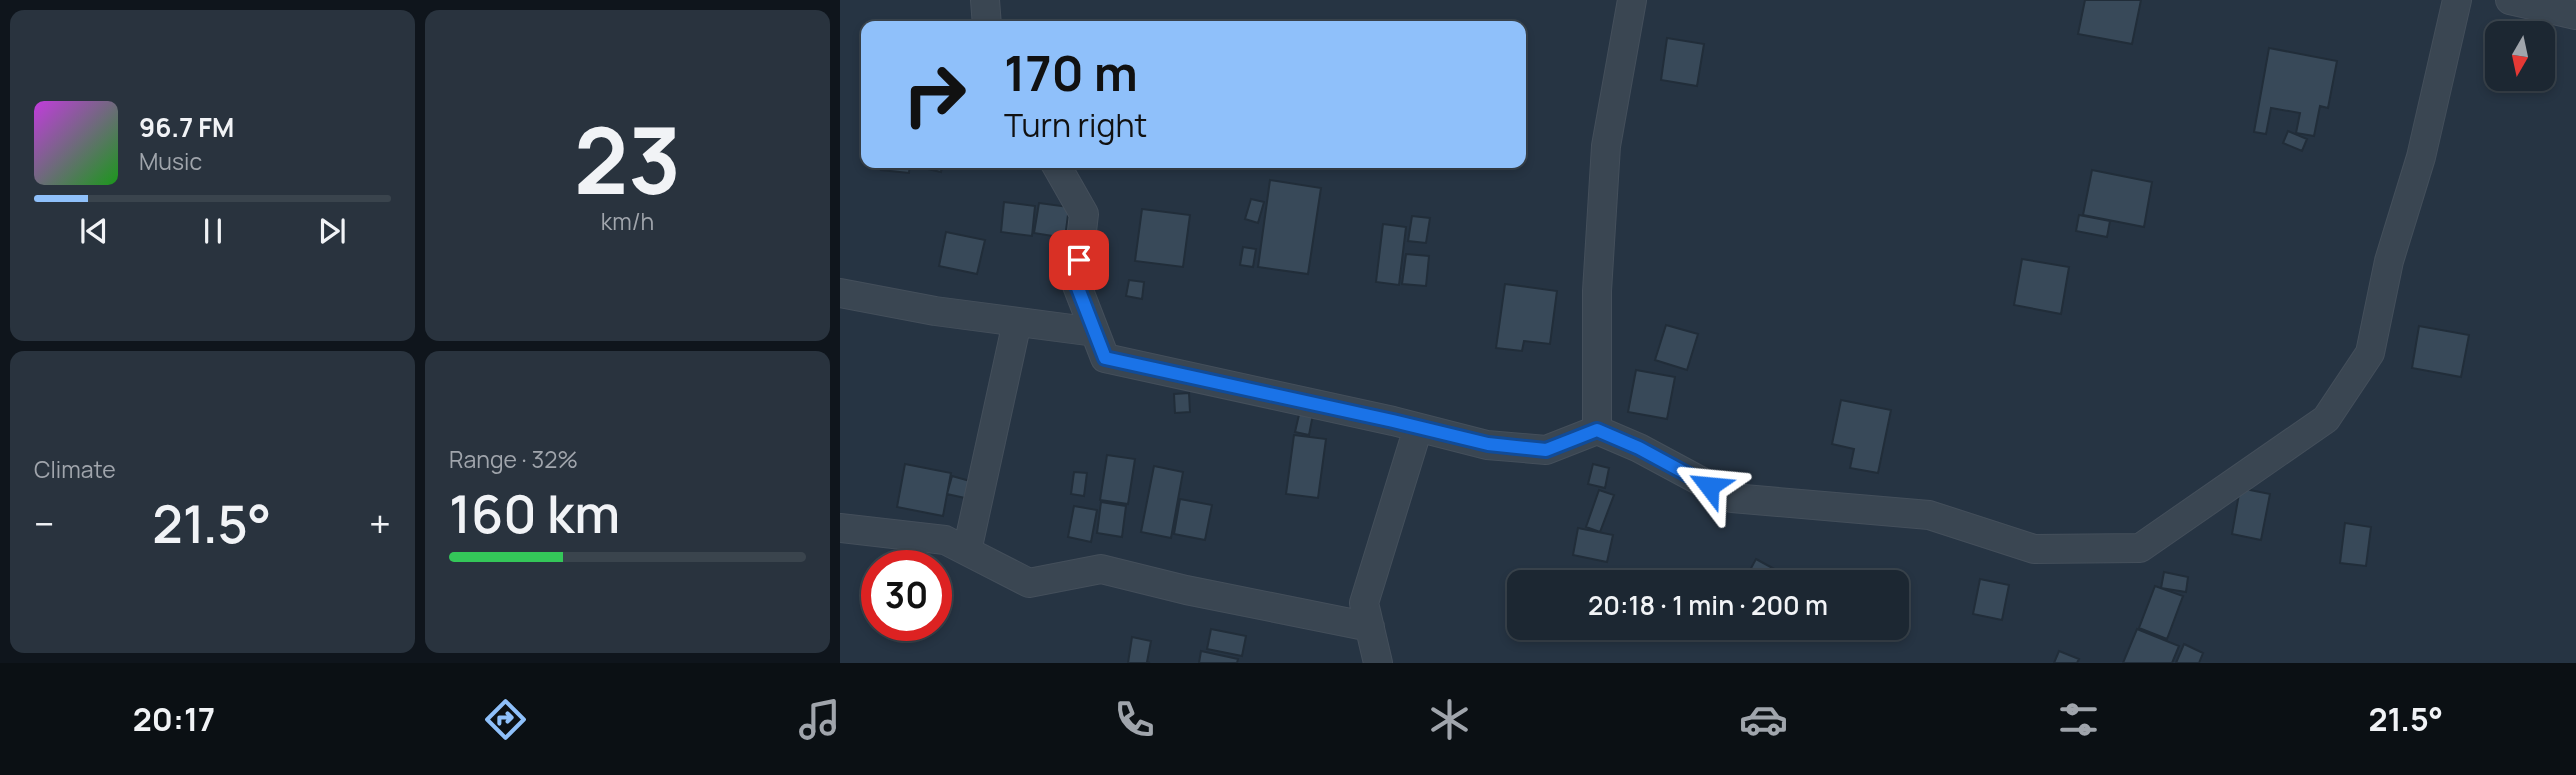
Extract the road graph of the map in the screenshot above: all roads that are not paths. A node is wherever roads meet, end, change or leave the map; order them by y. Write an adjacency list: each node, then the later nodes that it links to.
1 (985, 0): 6 (street)
2 (1632, 0): 12 (street)
3 (2457, 0): 12 (street)
4 (2510, 0): 5 (street)
5 (2576, 15)
6 (987, 21)
7 (1058, 168): 10 (street)
8 (840, 293): 9 (street)
9 (1017, 322): 10 (street); 14 (street)
10 (1095, 332): 11 (street)
11 (1419, 428): 12 (street); 15 (street)
12 (1597, 430)
13 (840, 528): 14 (street)
14 (967, 551): 15 (street)
15 (1370, 627): 16 (street)
16 (1378, 663)

